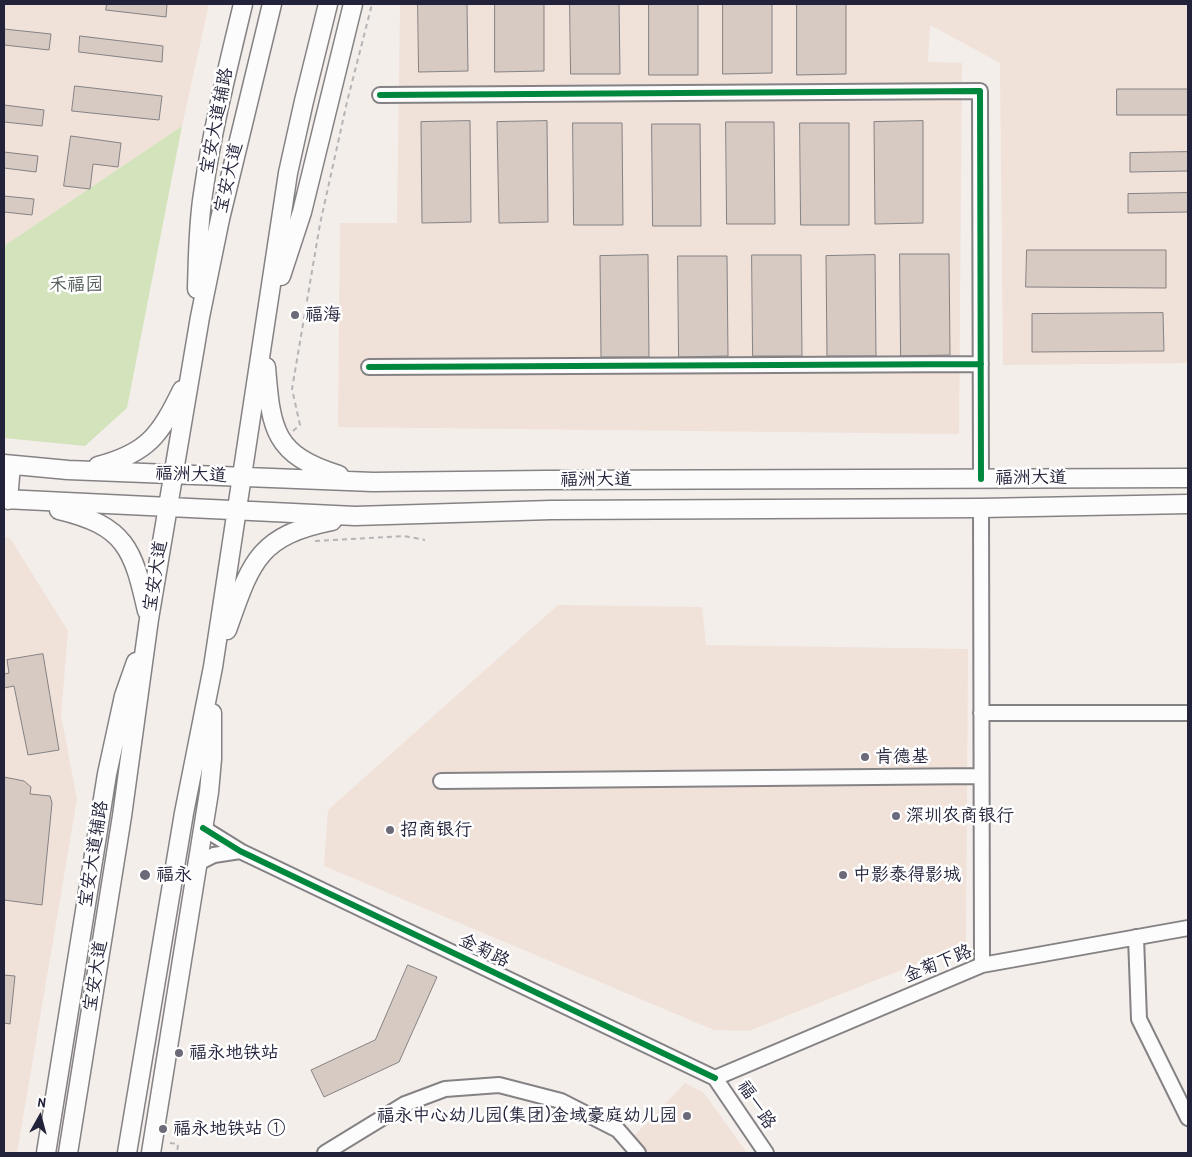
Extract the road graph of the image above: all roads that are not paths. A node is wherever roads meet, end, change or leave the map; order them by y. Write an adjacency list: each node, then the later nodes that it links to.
1 (243, 4): 7 (main road, 宝安大道辅路)
2 (272, 4): 7 (main road, 宝安大道)
3 (328, 4): 6 (main road)
4 (353, 4): 6 (main road)
5 (380, 95): 8 (street)
6 (266, 321): 13 (main road); 16 (main road)
7 (192, 359): 11 (main road); 12 (main road, 宝安大道)
8 (981, 364): 9 (street); 14 (street)
9 (369, 367)
10 (7, 464): 11 (main road, 福洲大道); 17 (main road)
11 (68, 470): 12 (main road, 福洲大道)
12 (173, 474): 13 (main road, 福洲大道); 19 (main road, 宝安大道)
13 (243, 477): 16 (main road, 福洲大道); 21 (main road)
14 (981, 478): 15 (main road, 福洲大道); 16 (main road, 福洲大道)
15 (1188, 478)
16 (373, 482)
17 (12, 500): 19 (main road, 福洲大道); 23 (main road)
18 (1188, 504): 20 (main road, 福洲大道)
19 (168, 508): 21 (main road, 福洲大道); 23 (main road, 宝安大道)
20 (981, 508): 22 (main road, 福洲大道); 26 (street)
21 (237, 511): 22 (main road, 福洲大道); 24 (main road)
22 (355, 516): 24 (main road)
23 (149, 619): 37 (main road, 宝安大道辅路); 38 (main road, 宝安大道)
24 (213, 667): 29 (main road); 39 (main road)
25 (1188, 712): 26 (street)
26 (980, 714): 27 (street)
27 (980, 776): 28 (street); 34 (street)
28 (441, 781)
29 (203, 828): 30 (street, 金菊路); 31 (main road)
30 (240, 851): 31 (street); 35 (street, 金菊路)
31 (198, 862): 40 (main road)
32 (1188, 928): 33 (street, 金菊下路)
33 (1136, 938): 34 (street, 金菊下路); 36 (street)
34 (982, 965): 35 (street, 金菊下路)
35 (715, 1078): 43 (street, 福一路)
36 (1188, 1118)
37 (46, 1153)
38 (68, 1153)
39 (127, 1153)
40 (151, 1153)
41 (325, 1153): 42 (street)
42 (638, 1153)
43 (766, 1153)

